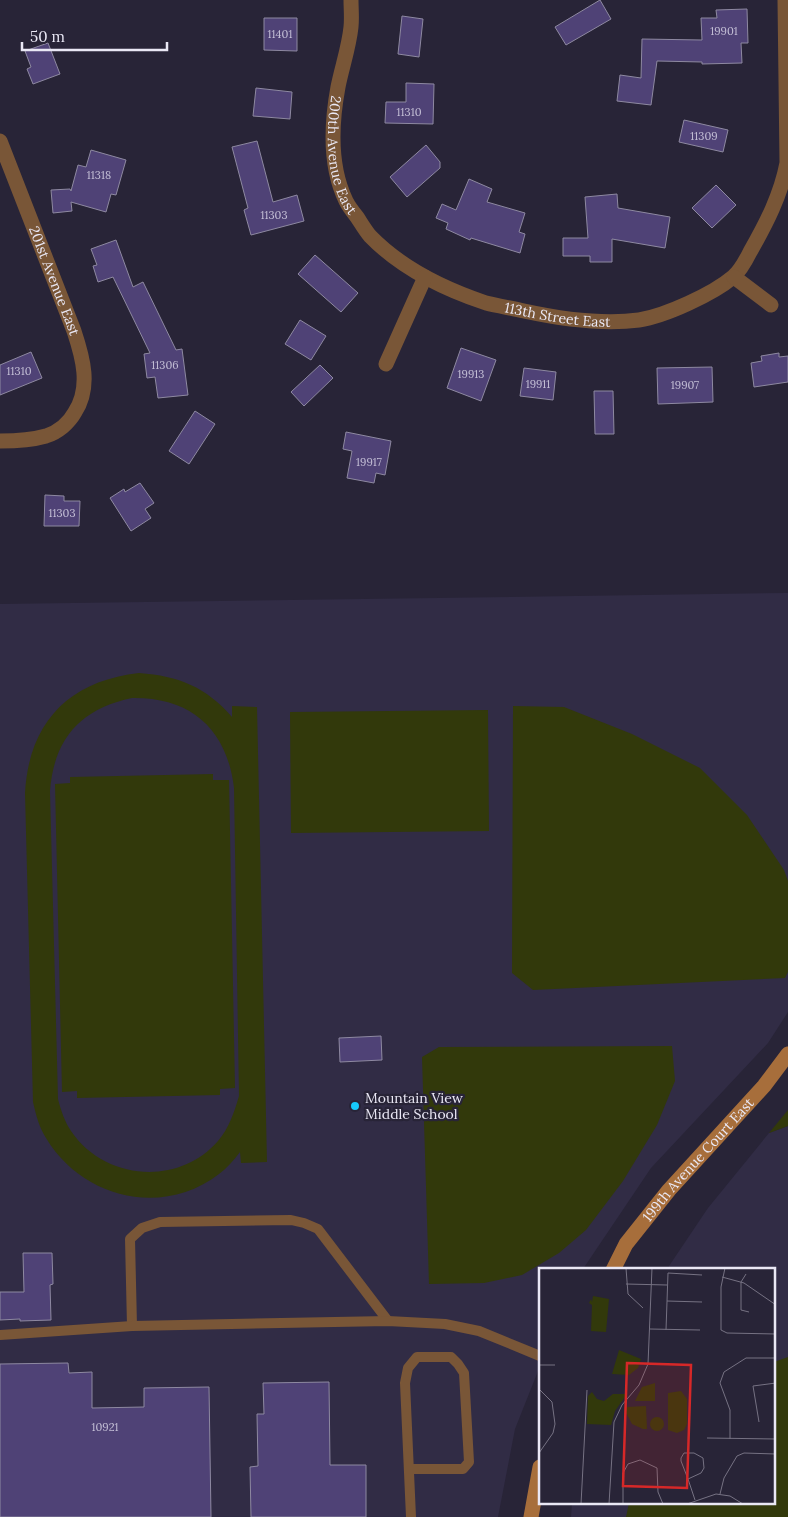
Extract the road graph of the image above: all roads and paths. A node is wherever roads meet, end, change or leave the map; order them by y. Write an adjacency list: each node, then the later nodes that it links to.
1 (351, 0): 4 (street, 200th Avenue East)
2 (785, 0): 5 (street)
3 (0, 141): 8 (street, 201st Avenue East)
4 (425, 277): 5 (street, 113th Street East); 7 (street)
5 (734, 277): 6 (street)
6 (771, 306)
7 (386, 364)
8 (0, 441)
9 (788, 1054): 10 (main road, 199th Avenue Court East)
10 (614, 1268)
11 (388, 1321): 12 (lane); 12 (lane); 14 (lane)
12 (132, 1326): 13 (lane)
13 (0, 1335)
14 (539, 1356)
15 (408, 1469): 15 (lane); 17 (lane)
16 (539, 1473): 18 (main road)
17 (411, 1517)
18 (531, 1517)

